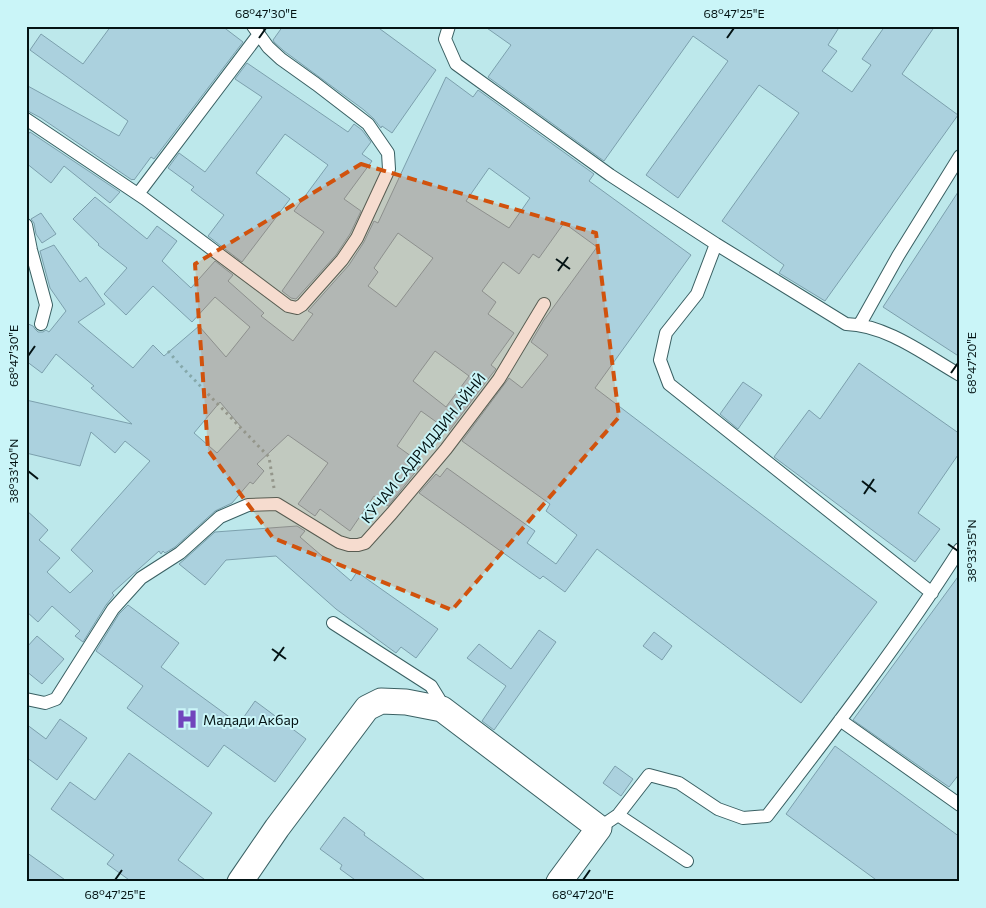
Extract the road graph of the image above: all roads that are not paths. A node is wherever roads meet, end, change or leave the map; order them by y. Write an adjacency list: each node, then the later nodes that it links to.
1 (449, 26): 7 (lane)
2 (256, 30): 5 (lane); 5 (lane)
3 (26, 119): 5 (lane)
4 (960, 156): 10 (lane)
5 (138, 194)
6 (26, 225): 9 (lane)
7 (716, 244): 10 (lane); 13 (lane)
8 (544, 304): 15 (lane, КӮЧАИ САДРИДДИН АЙНӢ)
9 (41, 324)
10 (860, 324): 11 (lane)
11 (960, 375)
12 (960, 549): 13 (lane)
13 (932, 593): 17 (lane)
14 (333, 623): 16 (lane)
15 (26, 699)
16 (442, 709): 19 (street); 21 (street)
17 (840, 720): 18 (lane); 19 (lane)
18 (960, 805)
19 (608, 821): 20 (lane); 22 (street)
20 (687, 861)
21 (240, 882)
22 (559, 882)

